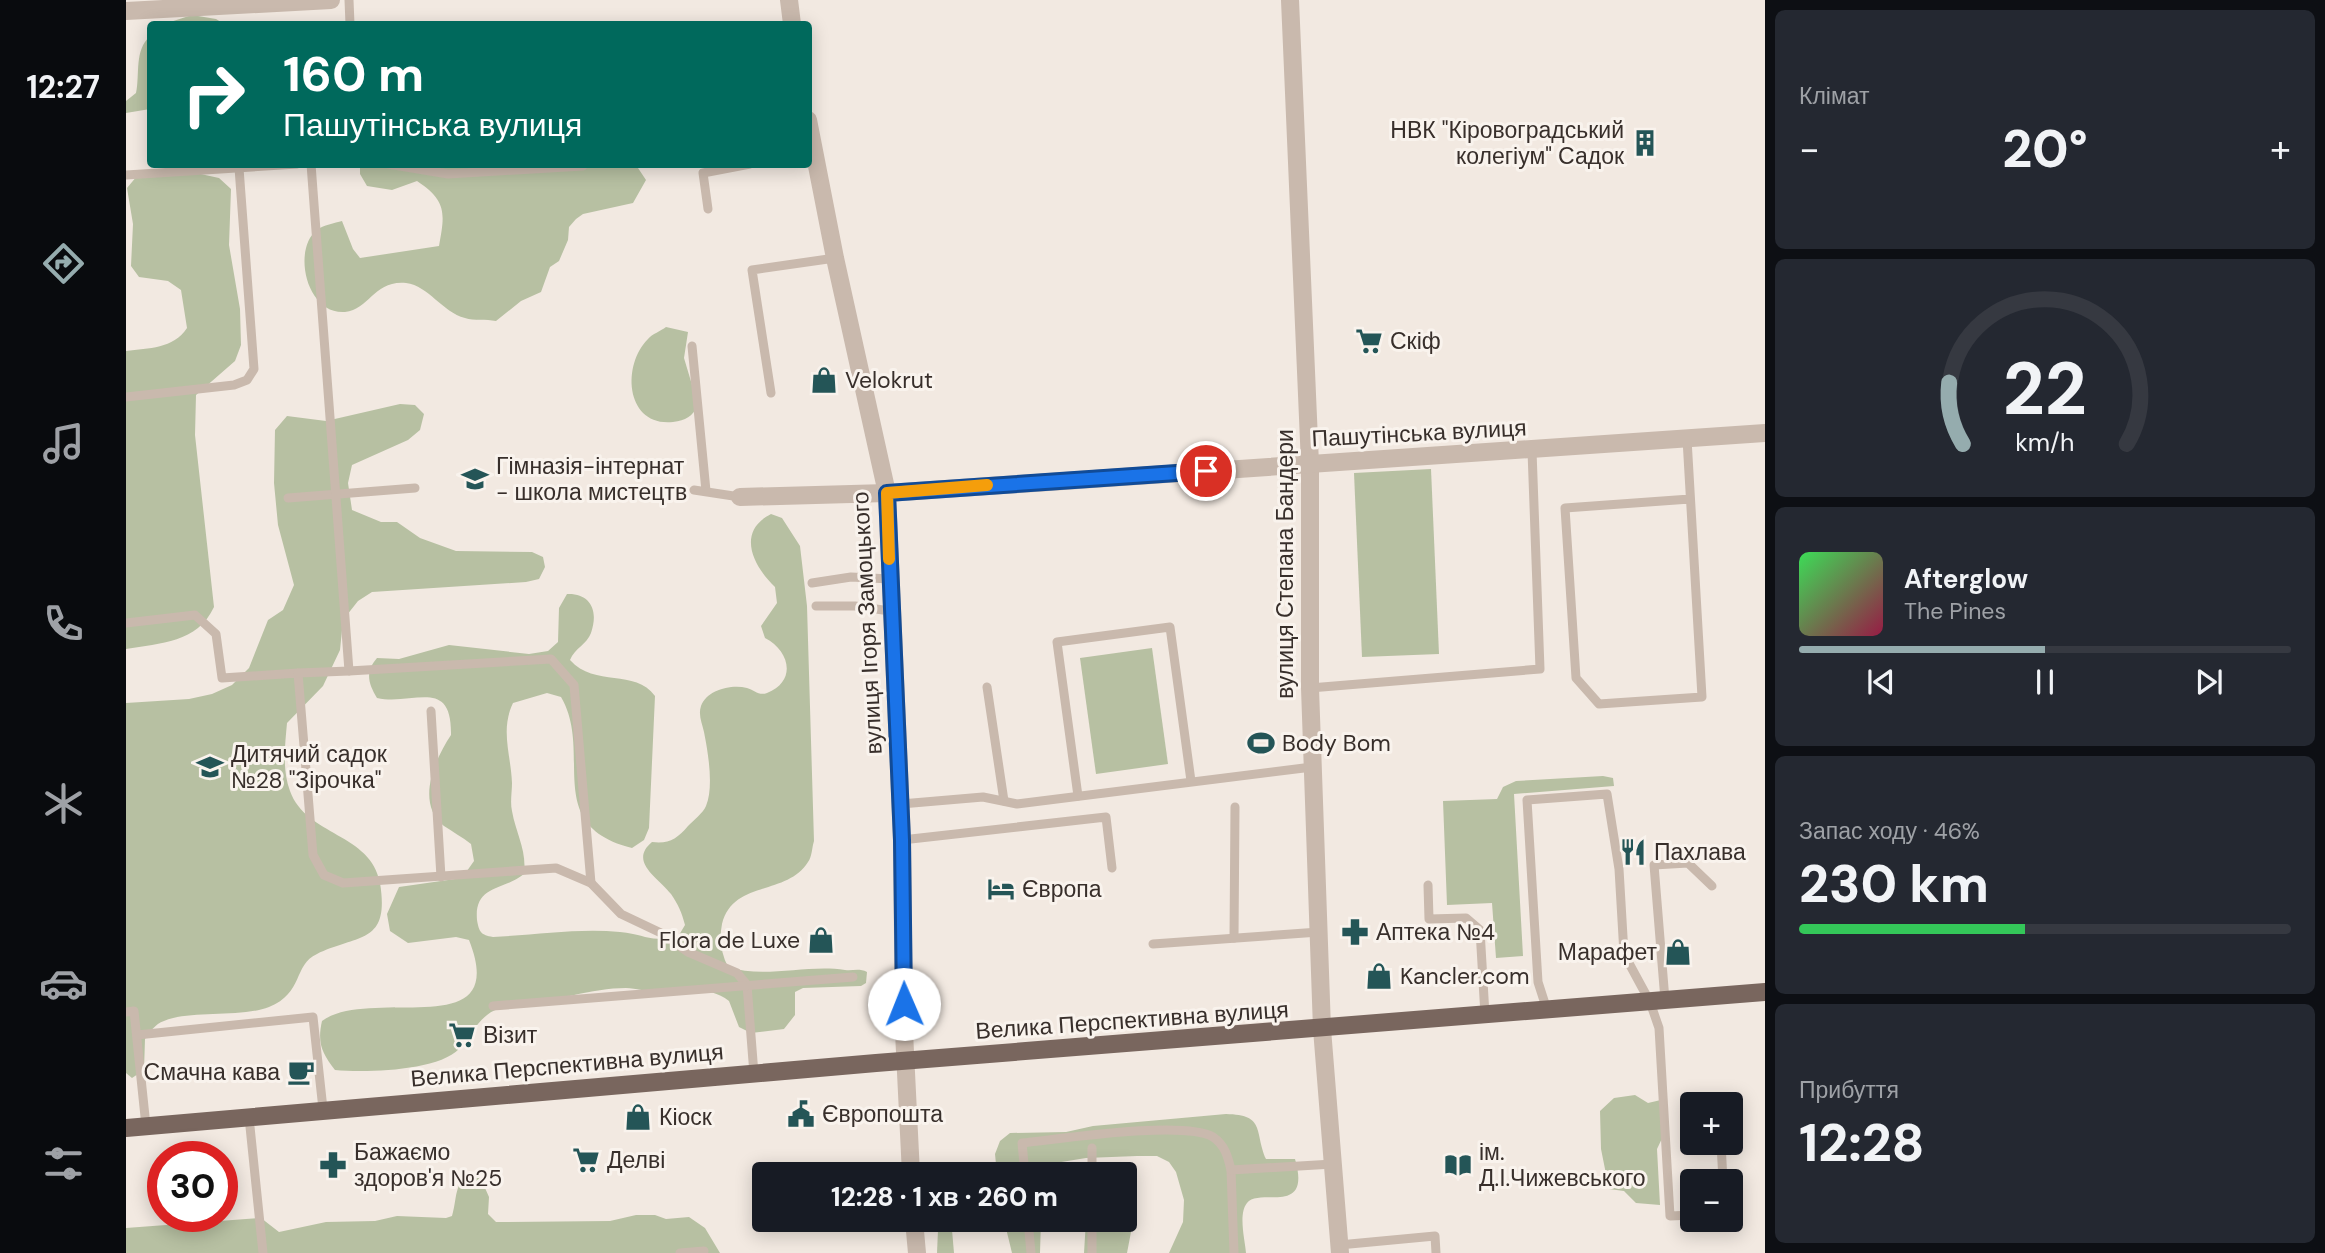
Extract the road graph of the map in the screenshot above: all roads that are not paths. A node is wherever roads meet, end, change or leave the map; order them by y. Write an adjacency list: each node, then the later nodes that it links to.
1 (331, 0): 5 (street)
2 (349, 0): 6 (lane)
3 (789, 0): 7 (street)
4 (1290, 0): 23 (street, вулиця Степана Бандери)
5 (126, 11)
6 (350, 21)
7 (792, 21)
8 (812, 155): 16 (street, вулиця Ігоря Замоцького)
9 (239, 168): 14 (lane); 19 (lane)
10 (311, 168): 28 (lane)
11 (412, 168): 12 (lane)
12 (549, 168)
13 (729, 168): 15 (lane)
14 (126, 175)
15 (708, 209)
16 (835, 258): 18 (lane); 27 (street, вулиця Ігоря Замоцького)
17 (692, 346): 26 (lane)
18 (771, 393)
19 (126, 397)
20 (1765, 433): 21 (street, Пашутінська вулиця)
21 (1687, 439): 22 (street, Пашутінська вулиця); 31 (lane)
22 (1532, 451): 23 (street, Пашутінська вулиця); 40 (lane)
23 (1310, 464): 27 (street, Пашутінська вулиця); 40 (street, вулиця Степана Бандери)
24 (415, 488): 28 (lane)
25 (694, 489): 26 (lane)
26 (706, 491): 29 (lane)
27 (887, 493): 29 (street, Пашутінська вулиця); 32 (street, вулиця Ігоря Замоцького)
28 (336, 495): 30 (lane); 37 (lane)
29 (740, 497)
30 (288, 498)
31 (1689, 499): 31 (lane)
32 (890, 579): 33 (lane); 35 (street, вулиця Ігоря Замоцького)
33 (812, 583)
34 (816, 606): 35 (lane)
35 (890, 611): 46 (street, вулиця Ігоря Замоцького)
36 (126, 623): 38 (lane)
37 (349, 671): 38 (lane); 51 (lane)
38 (298, 673): 50 (lane)
39 (987, 687): 45 (lane)
40 (1310, 688): 42 (street, вулиця Степана Бандери)
41 (432, 711): 50 (lane)
42 (1312, 767): 43 (lane); 54 (street, вулиця Степана Бандери)
43 (1191, 781): 44 (lane); 44 (lane)
44 (1078, 796): 45 (lane)
45 (1004, 802): 46 (lane)
46 (901, 804): 48 (street, вулиця Ігоря Замоцького)
47 (1235, 807): 55 (lane)
48 (902, 840): 49 (lane); 67 (street, вулиця Ігоря Замоцького)
49 (1112, 868)
50 (441, 877): 51 (lane)
51 (591, 883): 58 (lane)
52 (1428, 885): 64 (lane)
53 (1712, 886): 60 (lane)
54 (1318, 932): 55 (lane); 65 (street, вулиця Степана Бандери)
55 (1234, 938): 56 (lane)
56 (1153, 944)
57 (853, 977): 58 (lane)
58 (747, 985): 61 (lane); 68 (lane)
59 (1765, 992): 60 (main road, Велика Перспективна вулиця)
60 (1658, 1001): 62 (main road, Велика Перспективна вулиця); 62 (lane); 79 (lane)
61 (493, 1006)
62 (1547, 1010): 64 (main road, Велика Перспективна вулиця)
63 (126, 1012): 66 (lane)
64 (1485, 1015): 65 (main road, Велика Перспективна вулиця)
65 (1322, 1029): 67 (main road, Велика Перспективна вулиця); 77 (street, вулиця Степана Бандери)
66 (137, 1035): 69 (lane); 71 (lane)
67 (907, 1062): 68 (main road, Велика Перспективна вулиця); 74 (street, вулиця Ігоря Замоцького)
68 (754, 1074): 69 (main road, Велика Перспективна вулиця)
69 (323, 1109): 70 (main road, Велика Перспективна вулиця)
70 (249, 1117): 71 (main road, Велика Перспективна вулиця); 85 (lane)
71 (146, 1126): 72 (main road, Велика Перспективна вулиця)
72 (126, 1128)
73 (1092, 1148): 76 (lane)
74 (911, 1162)
75 (1024, 1162): 78 (lane)
76 (1092, 1162)
77 (1333, 1164): 78 (lane); 83 (street, вулиця Степана Бандери)
78 (1231, 1170): 90 (lane)
79 (1680, 1216)
80 (915, 1232): 87 (street)
81 (1029, 1232): 88 (lane)
82 (1092, 1232): 89 (lane)
83 (1340, 1249): 91 (lane)
84 (704, 1251): 86 (lane)
85 (262, 1253)
86 (680, 1253)
87 (917, 1253)
88 (1031, 1253)
89 (1092, 1253)
90 (1234, 1253)
91 (1436, 1253)

